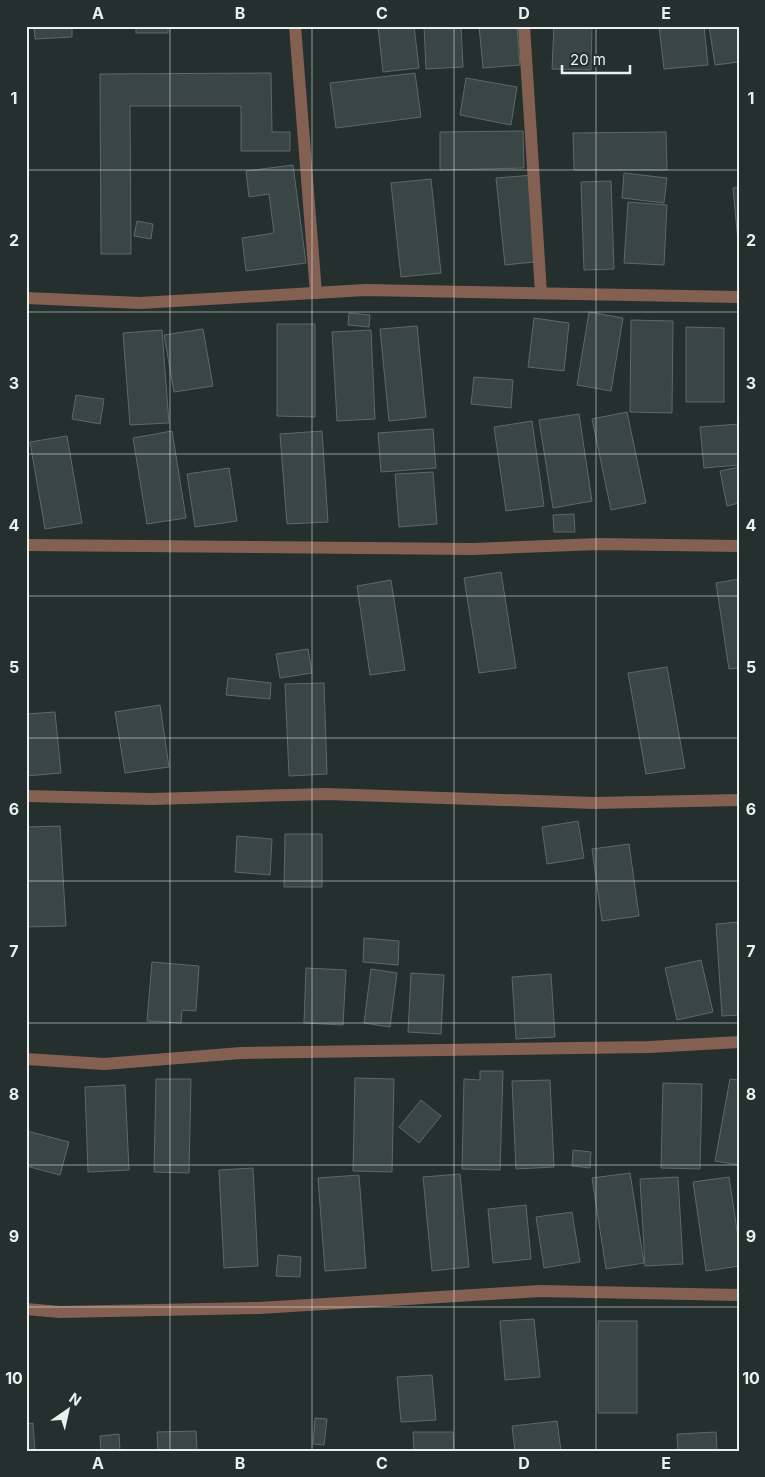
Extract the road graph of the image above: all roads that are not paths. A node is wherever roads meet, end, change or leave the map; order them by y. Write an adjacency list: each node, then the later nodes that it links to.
1 (295, 26): 3 (street)
2 (524, 26): 4 (street)
3 (316, 293): 4 (street); 6 (street)
4 (540, 293): 5 (street)
5 (739, 297)
6 (26, 298)
7 (26, 545): 8 (street)
8 (739, 546)
9 (26, 796): 10 (street)
10 (739, 800)
11 (739, 1042): 12 (street)
12 (26, 1059)
13 (739, 1295): 14 (street)
14 (26, 1309)

